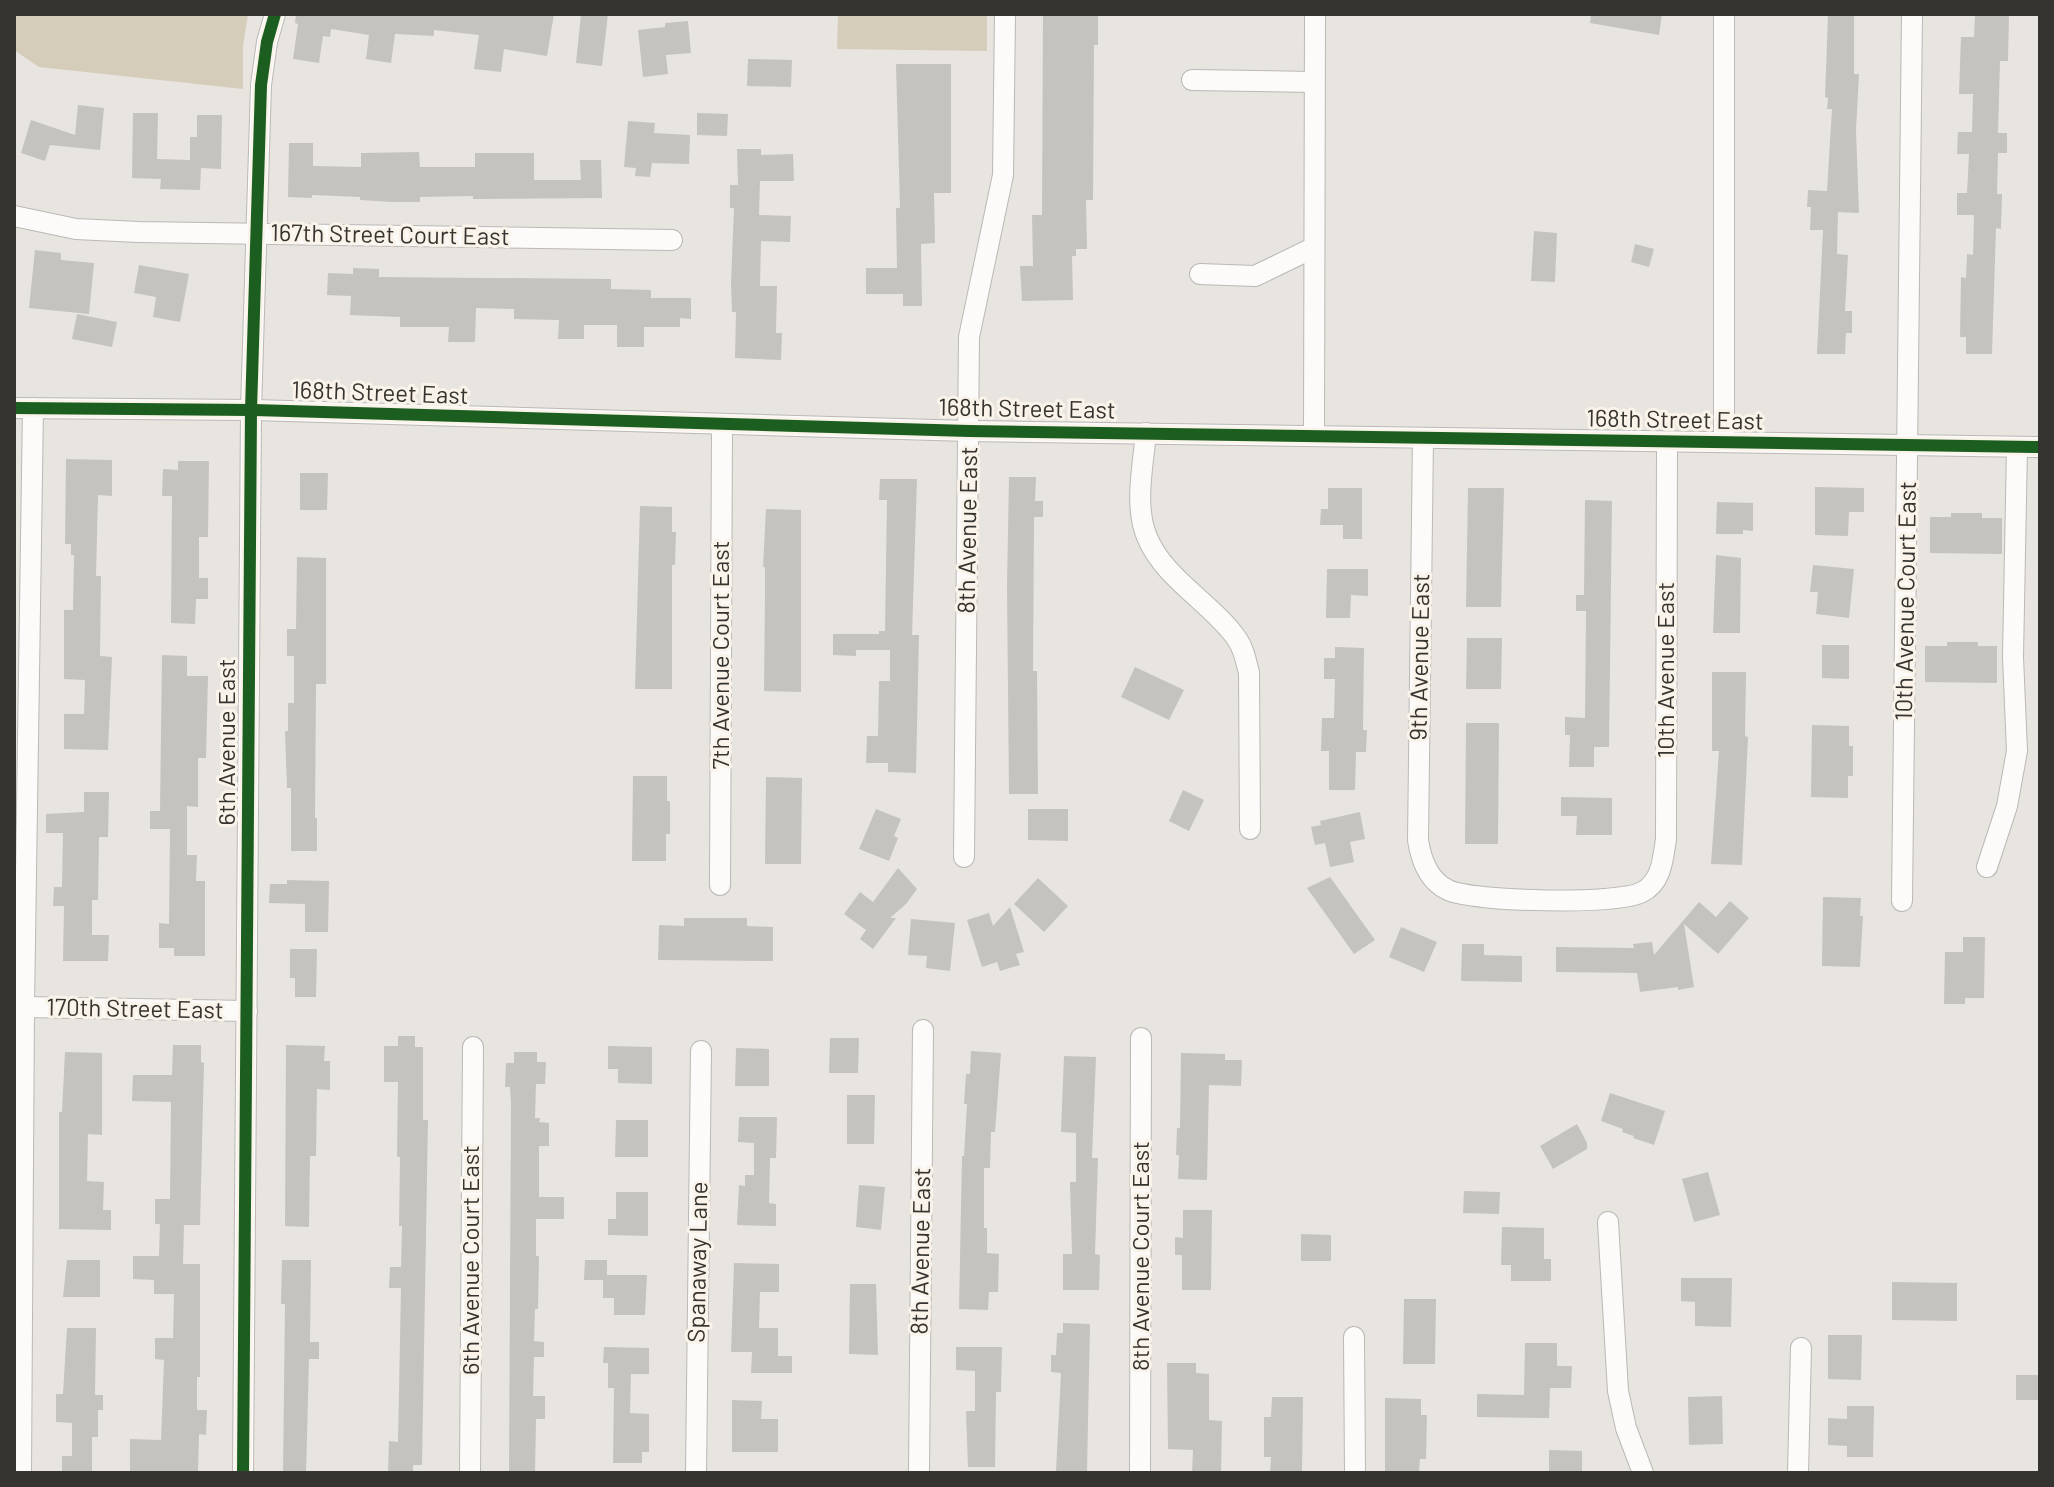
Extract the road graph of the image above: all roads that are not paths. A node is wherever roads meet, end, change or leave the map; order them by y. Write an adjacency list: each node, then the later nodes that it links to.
1 (275, 14): 9 (street, 6th Avenue East)
2 (1005, 14): 16 (street, 8th Avenue East)
3 (1315, 14): 7 (street)
4 (1724, 14): 21 (street)
5 (1912, 14): 22 (street, 10th Avenue Court East)
6 (1192, 80): 7 (street)
7 (1314, 82): 11 (street)
8 (14, 216): 9 (street, 167th Street Court East)
9 (258, 233): 10 (street, 167th Street Court East); 14 (street, 6th Avenue East)
10 (672, 240)
11 (1313, 248): 12 (street); 18 (street)
12 (1200, 274)
13 (23, 408): 14 (street, 168th Street East); 31 (street)
14 (251, 410): 15 (street, 168th Street East); 32 (street, 6th Avenue East)
15 (722, 426): 16 (street, 168th Street East); 28 (street, 7th Avenue Court East)
16 (969, 431): 17 (street, 168th Street East); 26 (street, 8th Avenue East)
17 (1146, 433): 18 (street, 168th Street East); 25 (street)
18 (1314, 436): 19 (street, 168th Street East)
19 (1423, 438): 20 (street, 168th Street East); 29 (street, 9th Avenue East)
20 (1667, 442): 21 (street, 168th Street East); 29 (street, 10th Avenue East)
21 (1724, 442): 22 (street, 168th Street East)
22 (1908, 446): 23 (street, 168th Street East); 30 (street, 10th Avenue Court East)
23 (2029, 447): 24 (street); 27 (street)
24 (2028, 588)
25 (1250, 829)
26 (964, 857)
27 (1987, 867)
28 (720, 885)
29 (1644, 892)
30 (1902, 901)
31 (24, 1007): 32 (street, 170th Street East); 40 (street)
32 (247, 1011): 41 (street, 6th Avenue East)
33 (923, 1030): 44 (street, 8th Avenue East)
34 (1141, 1038): 45 (street, 8th Avenue Court East)
35 (473, 1047): 42 (street, 6th Avenue Court East)
36 (701, 1051): 43 (street, Spanaway Lane)
37 (1608, 1222): 47 (street)
38 (1354, 1337): 46 (street)
39 (1801, 1348): 48 (street)
40 (21, 1473)
41 (243, 1473)
42 (470, 1473)
43 (696, 1473)
44 (919, 1473)
45 (1140, 1473)
46 (1355, 1473)
47 (1643, 1473)
48 (1798, 1473)

